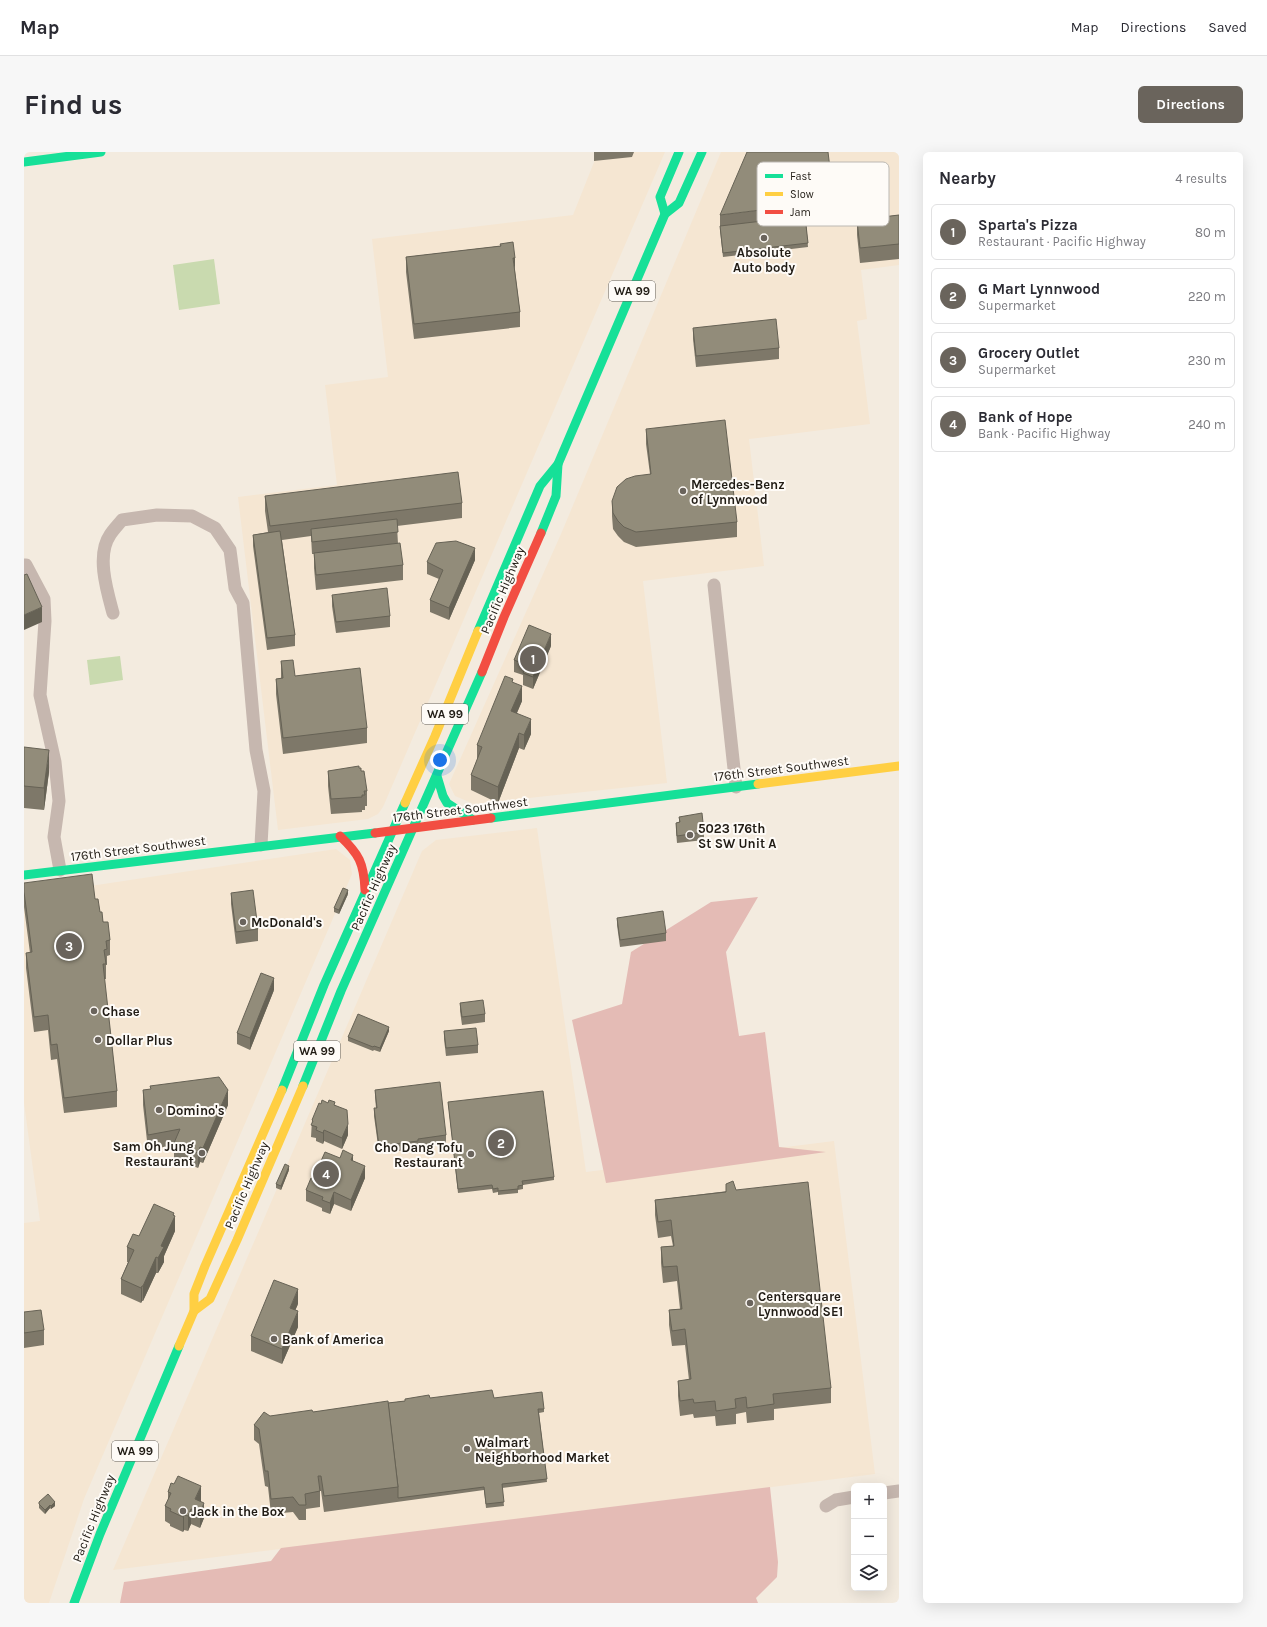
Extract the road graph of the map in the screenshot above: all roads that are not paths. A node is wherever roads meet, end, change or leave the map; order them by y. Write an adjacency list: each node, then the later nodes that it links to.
1 (101, 152): 4 (main road)
2 (679, 152): 5 (main road)
3 (702, 152): 5 (main road, Pacific Highway / WA 99)
4 (24, 162)
5 (666, 214): 6 (main road, Pacific Highway / WA 99)
6 (558, 464): 7 (main road, Pacific Highway / WA 99); 10 (main road, Pacific Highway / WA 99)
7 (527, 515): 10 (main road); 17 (main road, Pacific Highway / WA 99)
8 (24, 565): 20 (street)
9 (714, 585): 14 (street)
10 (514, 593): 13 (main road, Pacific Highway / WA 99)
11 (112, 613): 19 (street)
12 (899, 766): 14 (main road, 176th Street Southwest)
13 (436, 776): 15 (main road); 16 (main road, Pacific Highway / WA 99)
14 (736, 787): 15 (main road, 176th Street Southwest)
15 (473, 820): 16 (main road, 176th Street Southwest)
16 (414, 828): 17 (main road, 176th Street Southwest); 23 (main road, Pacific Highway / WA 99)
17 (393, 830): 18 (main road, 176th Street Southwest); 22 (main road, Pacific Highway / WA 99)
18 (340, 836): 19 (main road, 176th Street Southwest); 22 (main road)
19 (262, 845): 20 (main road, 176th Street Southwest)
20 (60, 870): 21 (main road, 176th Street Southwest)
21 (24, 875)
22 (365, 893): 23 (main road, Pacific Highway / WA 99)
23 (194, 1311): 28 (main road, Pacific Highway / WA 99)
24 (899, 1491): 25 (street)
25 (887, 1493)
26 (851, 1498): 27 (street)
27 (826, 1506)
28 (74, 1603)

